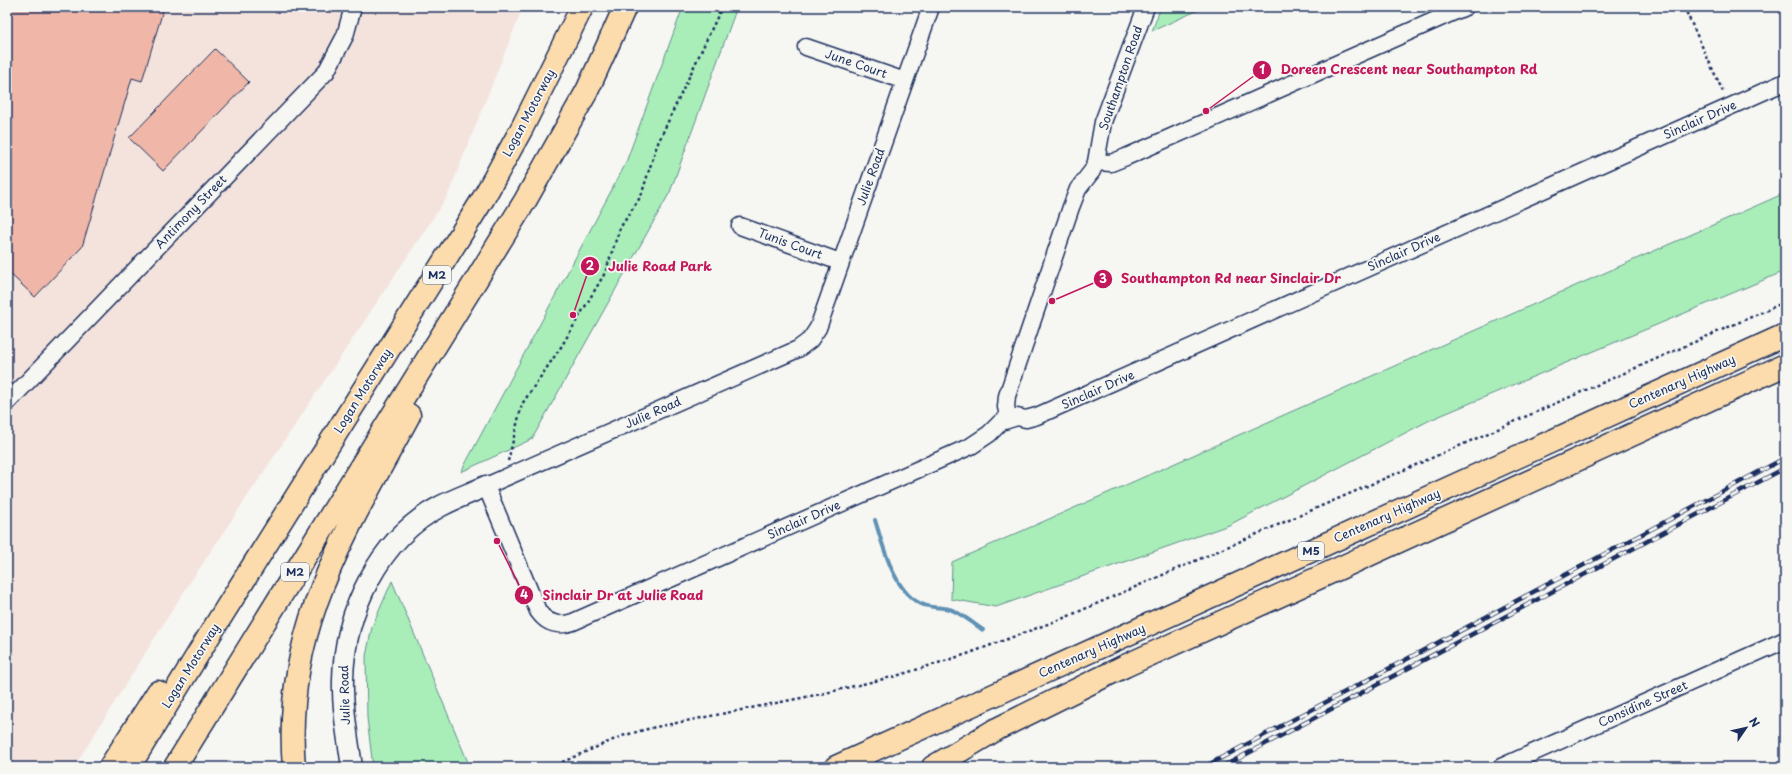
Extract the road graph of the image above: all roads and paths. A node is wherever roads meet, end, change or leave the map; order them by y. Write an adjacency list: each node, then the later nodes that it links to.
1 (353, 7): 20 (street, Antimony Street)
2 (582, 7): 24 (highway, Logan Motorway / M2)
3 (625, 7): 19 (highway, M2)
4 (722, 7): 22 (path)
5 (931, 7): 10 (street, Julie Road)
6 (1146, 7): 13 (street, Southampton Road)
7 (1465, 7): 13 (street)
8 (1684, 7): 12 (path)
9 (806, 46): 10 (street, June Court)
10 (905, 81): 15 (street, Julie Road)
11 (1785, 82): 12 (street, Sinclair Drive)
12 (1730, 106): 21 (street, Sinclair Drive)
13 (1096, 162): 21 (street, Southampton Road)
14 (740, 226): 15 (street, Tunis Court)
15 (840, 262): 23 (street, Julie Road)
16 (1785, 302): 31 (path)
17 (1785, 335): 32 (highway, Centenary Highway / M5)
18 (1785, 365): 33 (highway, M5)
19 (416, 377): 28 (highway, M2); 29 (highway)
20 (7, 403)
21 (1009, 419): 23 (street, Sinclair Drive)
22 (508, 461)
23 (486, 486): 30 (street, Julie Road)
24 (217, 623): 26 (highway); 27 (highway, Logan Motorway / M2)
25 (1785, 640): 34 (street, Considine Street)
26 (110, 767)
27 (130, 767)
28 (175, 767)
29 (294, 767)
30 (352, 767)
31 (550, 767)
32 (836, 767)
33 (934, 767)
34 (1501, 767)

